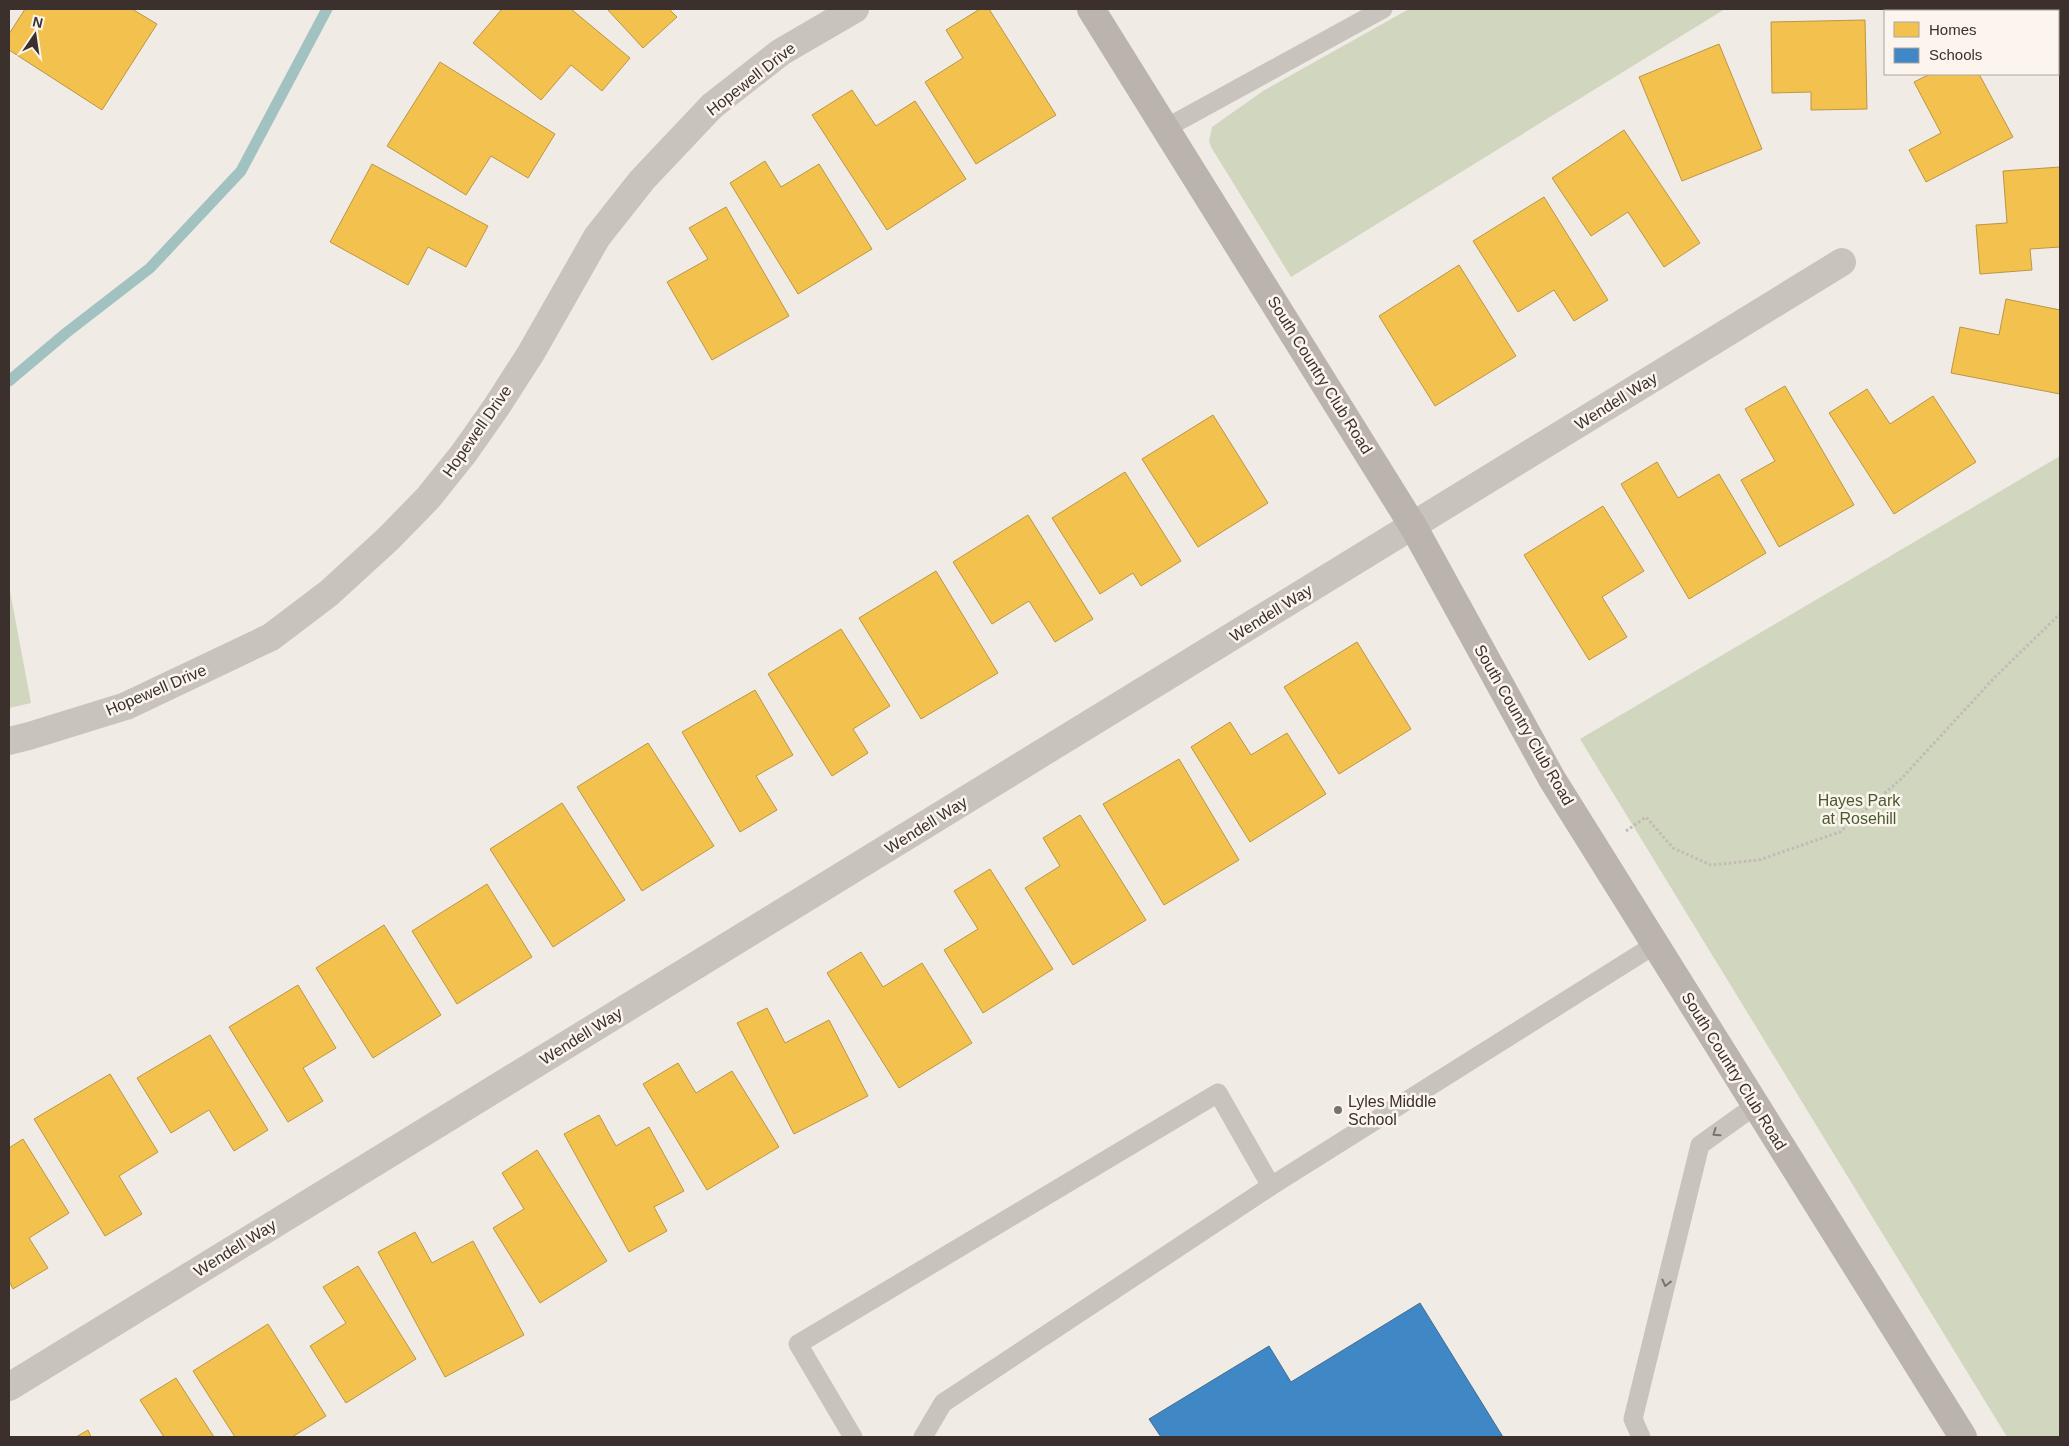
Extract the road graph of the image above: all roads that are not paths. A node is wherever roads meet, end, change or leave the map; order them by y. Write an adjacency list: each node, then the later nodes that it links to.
1 (855, 9): 7 (street, Hopewell Drive)
2 (1091, 9): 4 (street, South Country Club Road)
3 (1383, 9): 4 (lane)
4 (1166, 128): 6 (street, South Country Club Road)
5 (1842, 262): 6 (street, Wendell Way)
6 (1413, 526): 8 (street, South Country Club Road); 11 (street, Wendell Way)
7 (9, 741)
8 (1656, 944): 9 (street, South Country Club Road); 10 (lane)
9 (1756, 1105): 14 (lane, one-way to 14); 15 (street, South Country Club Road)
10 (1271, 1186): 12 (lane); 13 (lane)
11 (9, 1387)
12 (853, 1437)
13 (923, 1437)
14 (1641, 1437)
15 (1963, 1437)

